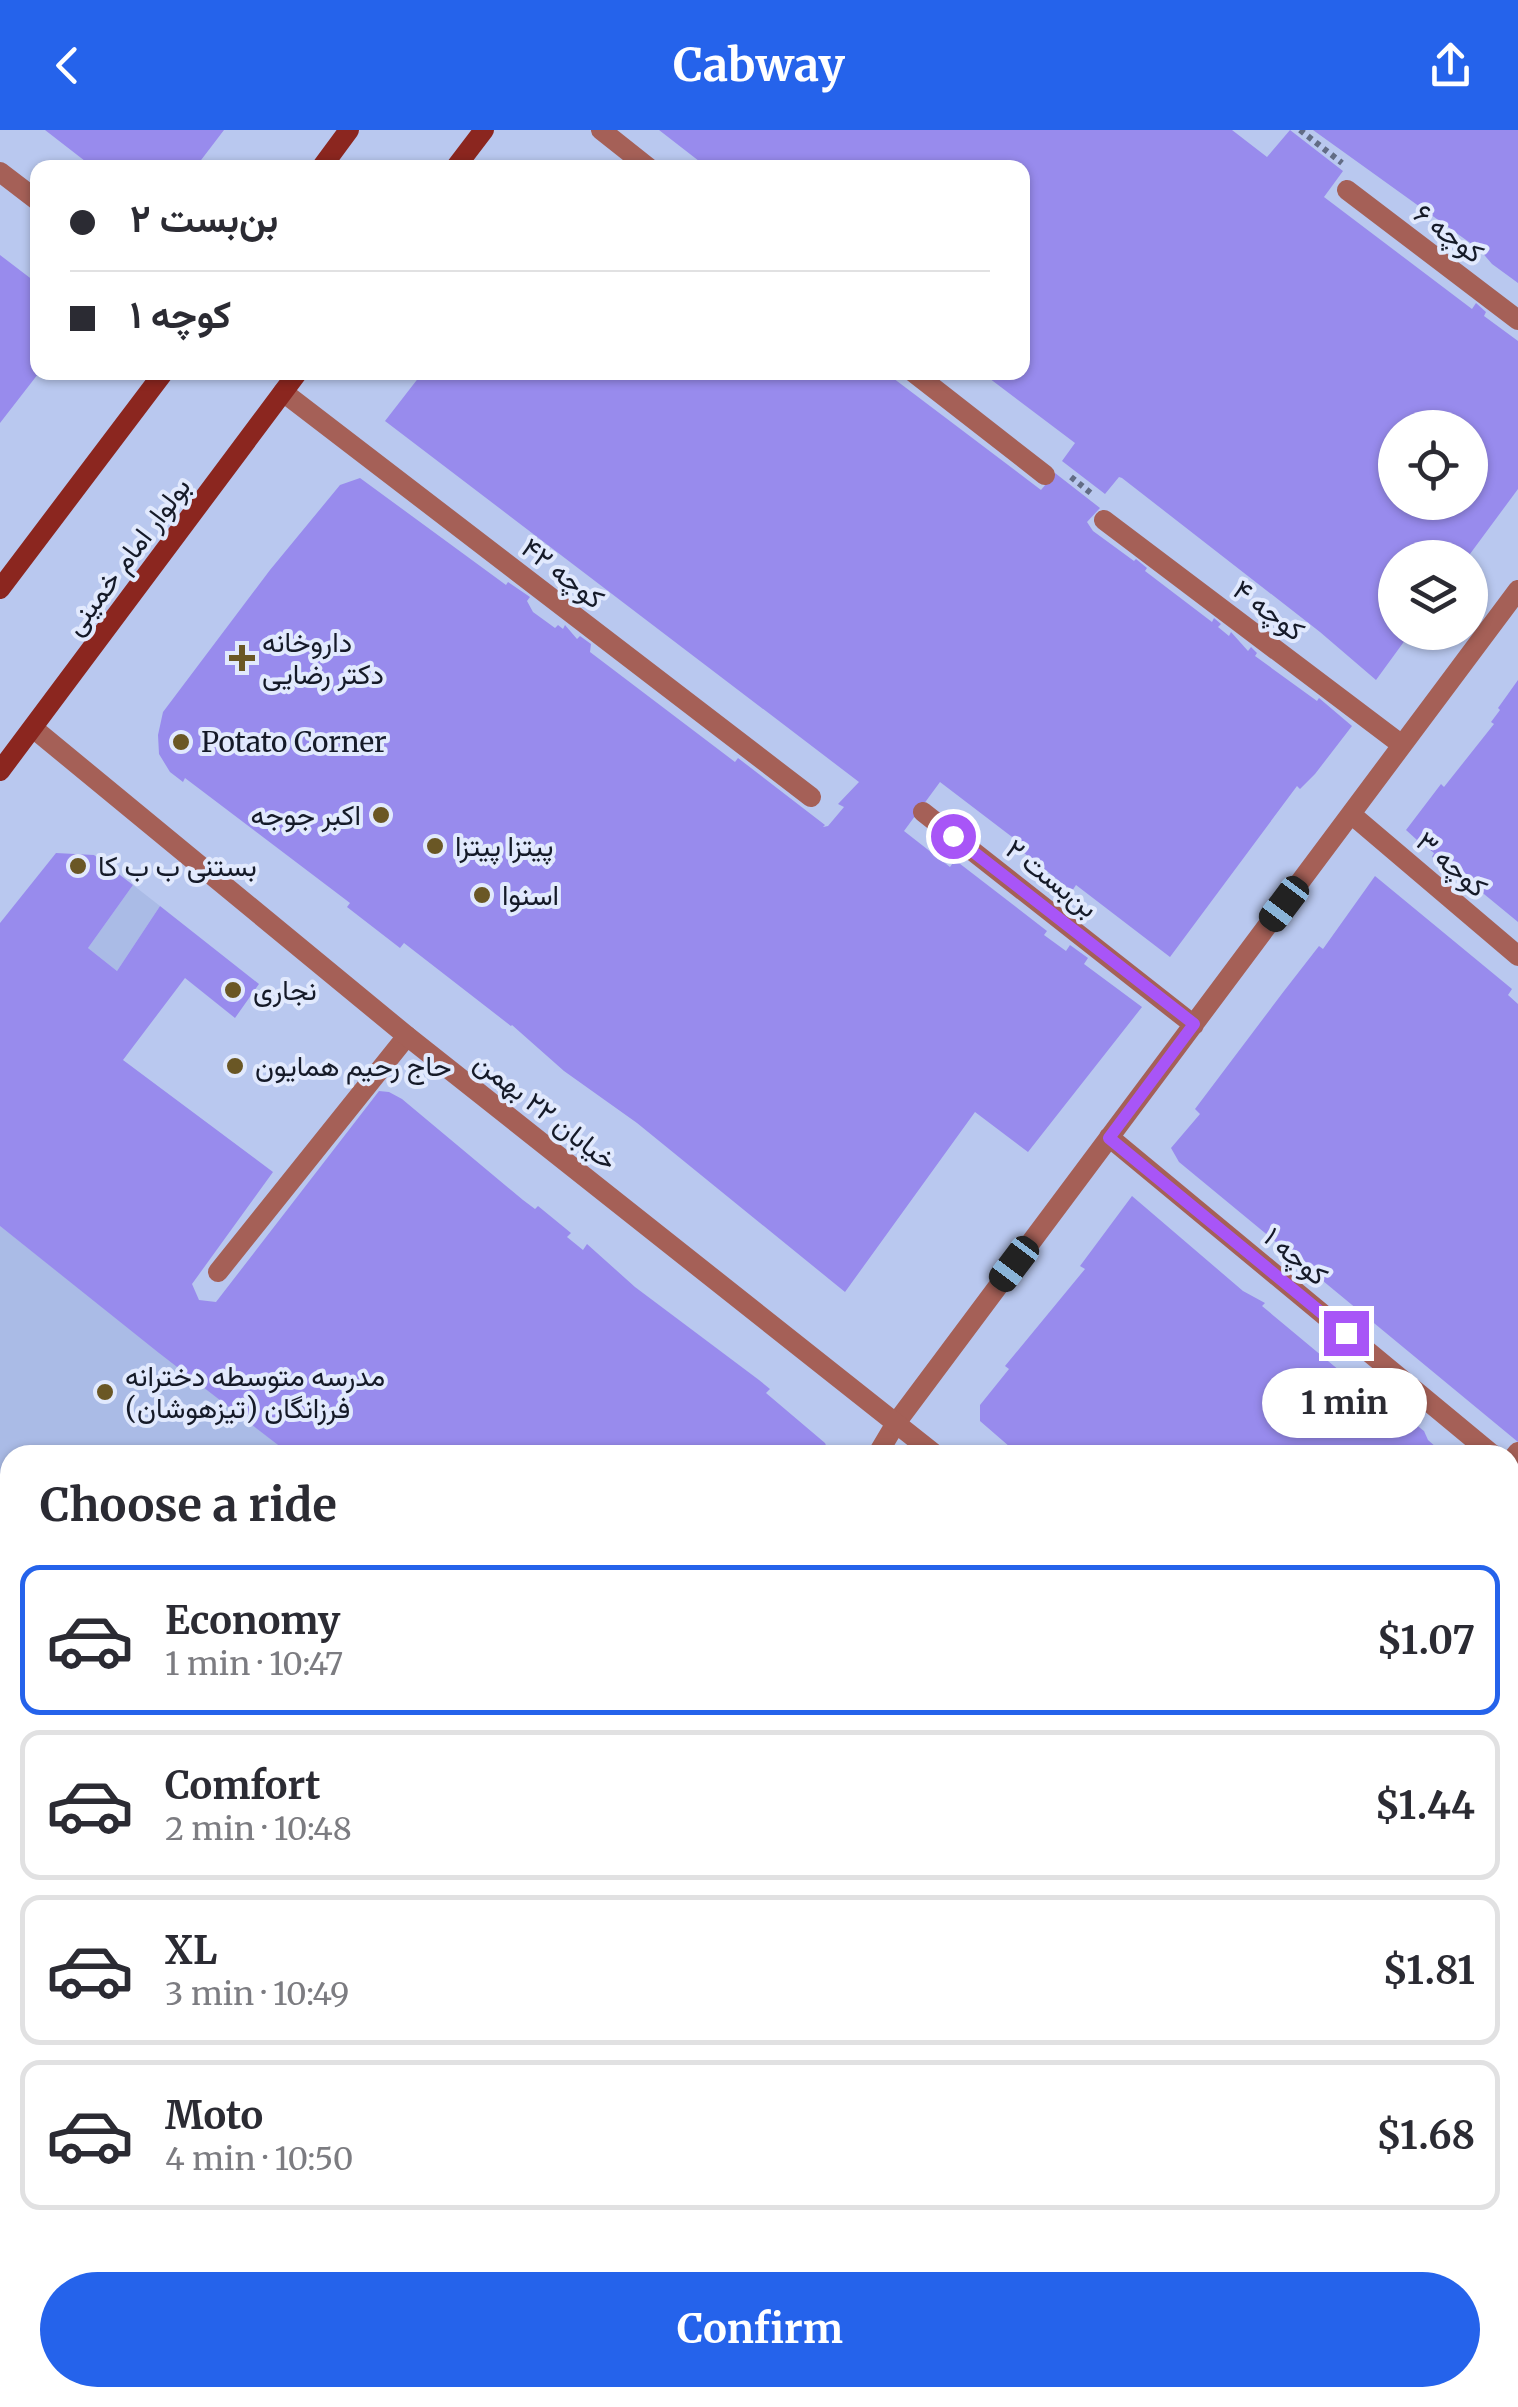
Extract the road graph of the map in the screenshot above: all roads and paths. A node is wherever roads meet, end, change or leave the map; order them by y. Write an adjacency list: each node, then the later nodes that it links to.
1 (349, 130): 5 (main road)
2 (484, 130): 6 (main road)
3 (601, 130): 7 (street)
4 (1300, 130): 9 (path)
5 (326, 160)
6 (462, 160)
7 (639, 160)
8 (0, 172): 10 (street)
9 (1347, 190): 11 (street, کوچه ۶)
10 (30, 194)
11 (1518, 320)
12 (158, 380): 18 (main road)
13 (292, 380): 15 (main road, بولوار امام خمینی)
14 (924, 380): 16 (street)
15 (283, 392): 20 (main road, بولوار امام خمینی); 23 (street, کوچه ۴۲)
16 (1045, 475): 17 (path)
17 (1104, 520): 21 (street, کوچه ۴)
18 (0, 588)
19 (1518, 590): 21 (street)
20 (33, 728): 22 (main road, بولوار امام خمینی); 28 (street, خیابان ۲۲ بهمن)
21 (1402, 745): 25 (street)
22 (0, 771)
23 (810, 797)
24 (923, 812): 27 (street, بن‌بست ۲)
25 (1351, 814): 26 (street, کوچه ۳); 27 (street)
26 (1518, 956)
27 (1194, 1024): 29 (street)
28 (407, 1036): 30 (street); 31 (street, خیابان ۲۲ بهمن)
29 (1109, 1138): 31 (street); 34 (street, کوچه ۱)
30 (218, 1272)
31 (896, 1423): 32 (street); 33 (street, خیابان ۲۲ بهمن)
32 (884, 1445)
33 (924, 1445)
34 (1482, 1445)

